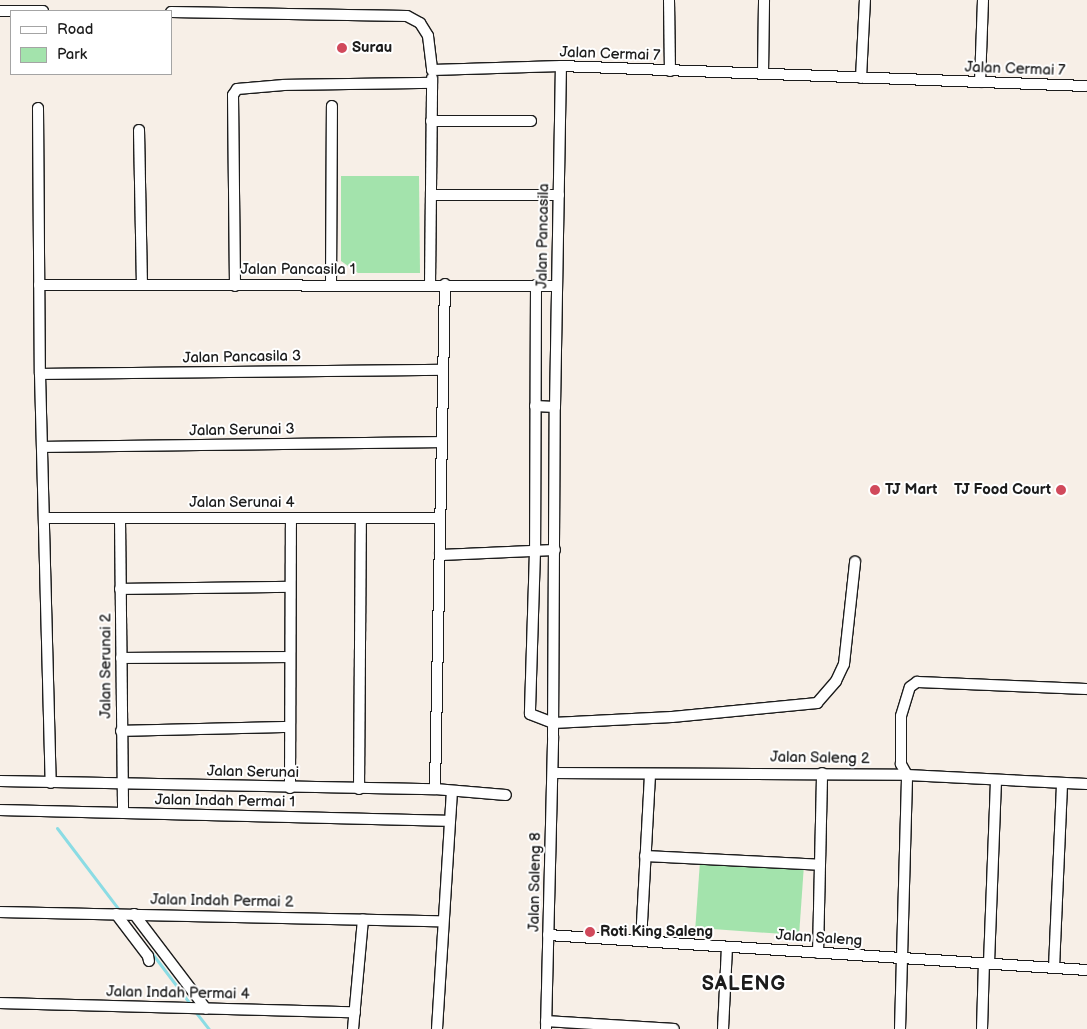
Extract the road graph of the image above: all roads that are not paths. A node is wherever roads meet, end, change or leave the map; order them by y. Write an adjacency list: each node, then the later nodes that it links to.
1 (669, 0): 8 (street)
2 (764, 0): 9 (street)
3 (865, 0): 10 (street)
4 (983, 0): 11 (street)
5 (172, 12): 7 (street)
6 (561, 66): 7 (street, Jalan Cermai 7); 8 (street, Jalan Cermai 7); 20 (street, Jalan Pancasila)
7 (432, 70): 12 (street)
8 (670, 71): 9 (street, Jalan Cermai 7)
9 (763, 74): 10 (street, Jalan Cermai 7)
10 (861, 78): 11 (street, Jalan Cermai 7)
11 (980, 82): 13 (street, Jalan Cermai 7)
12 (432, 83): 16 (street); 25 (street)
13 (1087, 86)
14 (332, 106): 26 (street)
15 (38, 108): 23 (street)
16 (431, 121): 17 (street); 19 (street)
17 (531, 121)
18 (138, 130): 24 (street)
19 (431, 195): 20 (street); 21 (street)
20 (559, 195): 28 (street, Jalan Pancasila)
21 (430, 284): 22 (street, Jalan Pancasila 1); 26 (street, Jalan Pancasila 1)
22 (445, 284): 27 (street, Jalan Pancasila 1); 29 (street)
23 (40, 285): 24 (street, Jalan Pancasila 1); 30 (street)
24 (142, 285): 25 (street, Jalan Pancasila 1)
25 (236, 286): 26 (street, Jalan Pancasila 1)
26 (332, 286)
27 (536, 286): 28 (street, Jalan Pancasila 1); 31 (street)
28 (557, 286): 32 (street, Jalan Pancasila)
29 (443, 370): 30 (street, Jalan Pancasila 3); 33 (street)
30 (40, 374): 34 (street)
31 (535, 406): 32 (street); 41 (street)
32 (555, 407): 40 (street, Jalan Pancasila)
33 (442, 442): 34 (street, Jalan Serunai 3); 39 (street)
34 (42, 447): 35 (street)
35 (44, 518): 36 (street, Jalan Serunai 4); 59 (street)
36 (120, 518): 37 (street, Jalan Serunai 4); 45 (street, Jalan Serunai 2)
37 (291, 518): 38 (street, Jalan Serunai 4); 44 (street)
38 (362, 518): 39 (street, Jalan Serunai 4); 63 (street)
39 (440, 518): 42 (street)
40 (554, 550): 41 (street); 49 (street, Jalan Saleng 8)
41 (535, 551): 42 (street); 49 (street)
42 (440, 555): 64 (street)
43 (854, 562): 49 (street)
44 (290, 587): 45 (street); 46 (street)
45 (120, 589): 47 (street, Jalan Serunai 2)
46 (289, 657): 47 (street); 50 (street)
47 (120, 658): 51 (street, Jalan Serunai 2)
48 (1087, 689): 55 (street)
49 (554, 723): 52 (street, Jalan Saleng 8)
50 (290, 727): 51 (street); 62 (street)
51 (121, 731): 61 (street, Jalan Serunai 2)
52 (552, 773): 54 (street, Jalan Saleng 2); 77 (street, Jalan Saleng 8)
53 (822, 773): 54 (street, Jalan Saleng 2); 55 (street, Jalan Saleng 2); 71 (street)
54 (650, 774): 70 (street)
55 (906, 775): 56 (street, Jalan Saleng 2); 81 (street)
56 (996, 780): 60 (street, Jalan Saleng 2); 83 (street)
57 (0, 781): 59 (street, Jalan Serunai)
58 (1086, 782): 60 (street, Jalan Saleng 2)
59 (51, 783): 61 (street, Jalan Serunai)
60 (1062, 783): 84 (street)
61 (122, 784): 62 (street, Jalan Serunai); 68 (street, Jalan Serunai 2)
62 (290, 788): 63 (street, Jalan Serunai)
63 (359, 789): 64 (street, Jalan Serunai)
64 (435, 789): 65 (street, Jalan Serunai)
65 (452, 790): 66 (street, Jalan Serunai); 69 (street)
66 (506, 794)
67 (0, 810): 68 (street, Jalan Indah Permai 1)
68 (123, 813): 69 (street, Jalan Indah Permai 1)
69 (450, 821): 76 (street)
70 (645, 856): 71 (street); 78 (street)
71 (820, 865): 80 (street)
72 (0, 912): 73 (street, Jalan Indah Permai 2)
73 (116, 914): 74 (street, Jalan Indah Permai 2); 82 (street)
74 (134, 914): 75 (street, Jalan Indah Permai 2); 87 (street)
75 (363, 919): 76 (street, Jalan Indah Permai 2); 88 (street)
76 (444, 921): 91 (street)
77 (548, 936): 78 (street, Jalan Saleng); 89 (street, Jalan Saleng 8)
78 (641, 941): 79 (street, Jalan Saleng)
79 (727, 947): 80 (street, Jalan Saleng); 93 (street)
80 (818, 952): 81 (street, Jalan Saleng)
81 (904, 958): 83 (street, Jalan Saleng); 94 (street)
82 (149, 961)
83 (986, 963): 84 (street, Jalan Saleng); 95 (street)
84 (1054, 968): 85 (street, Jalan Saleng)
85 (1087, 970)
86 (0, 1004): 87 (street, Jalan Indah Permai 4)
87 (199, 1009): 88 (street, Jalan Indah Permai 4)
88 (355, 1012): 90 (street)
89 (546, 1025): 92 (street)
90 (353, 1029)
91 (436, 1029)
92 (674, 1029)
93 (723, 1029)
94 (900, 1029)
95 (982, 1029)

